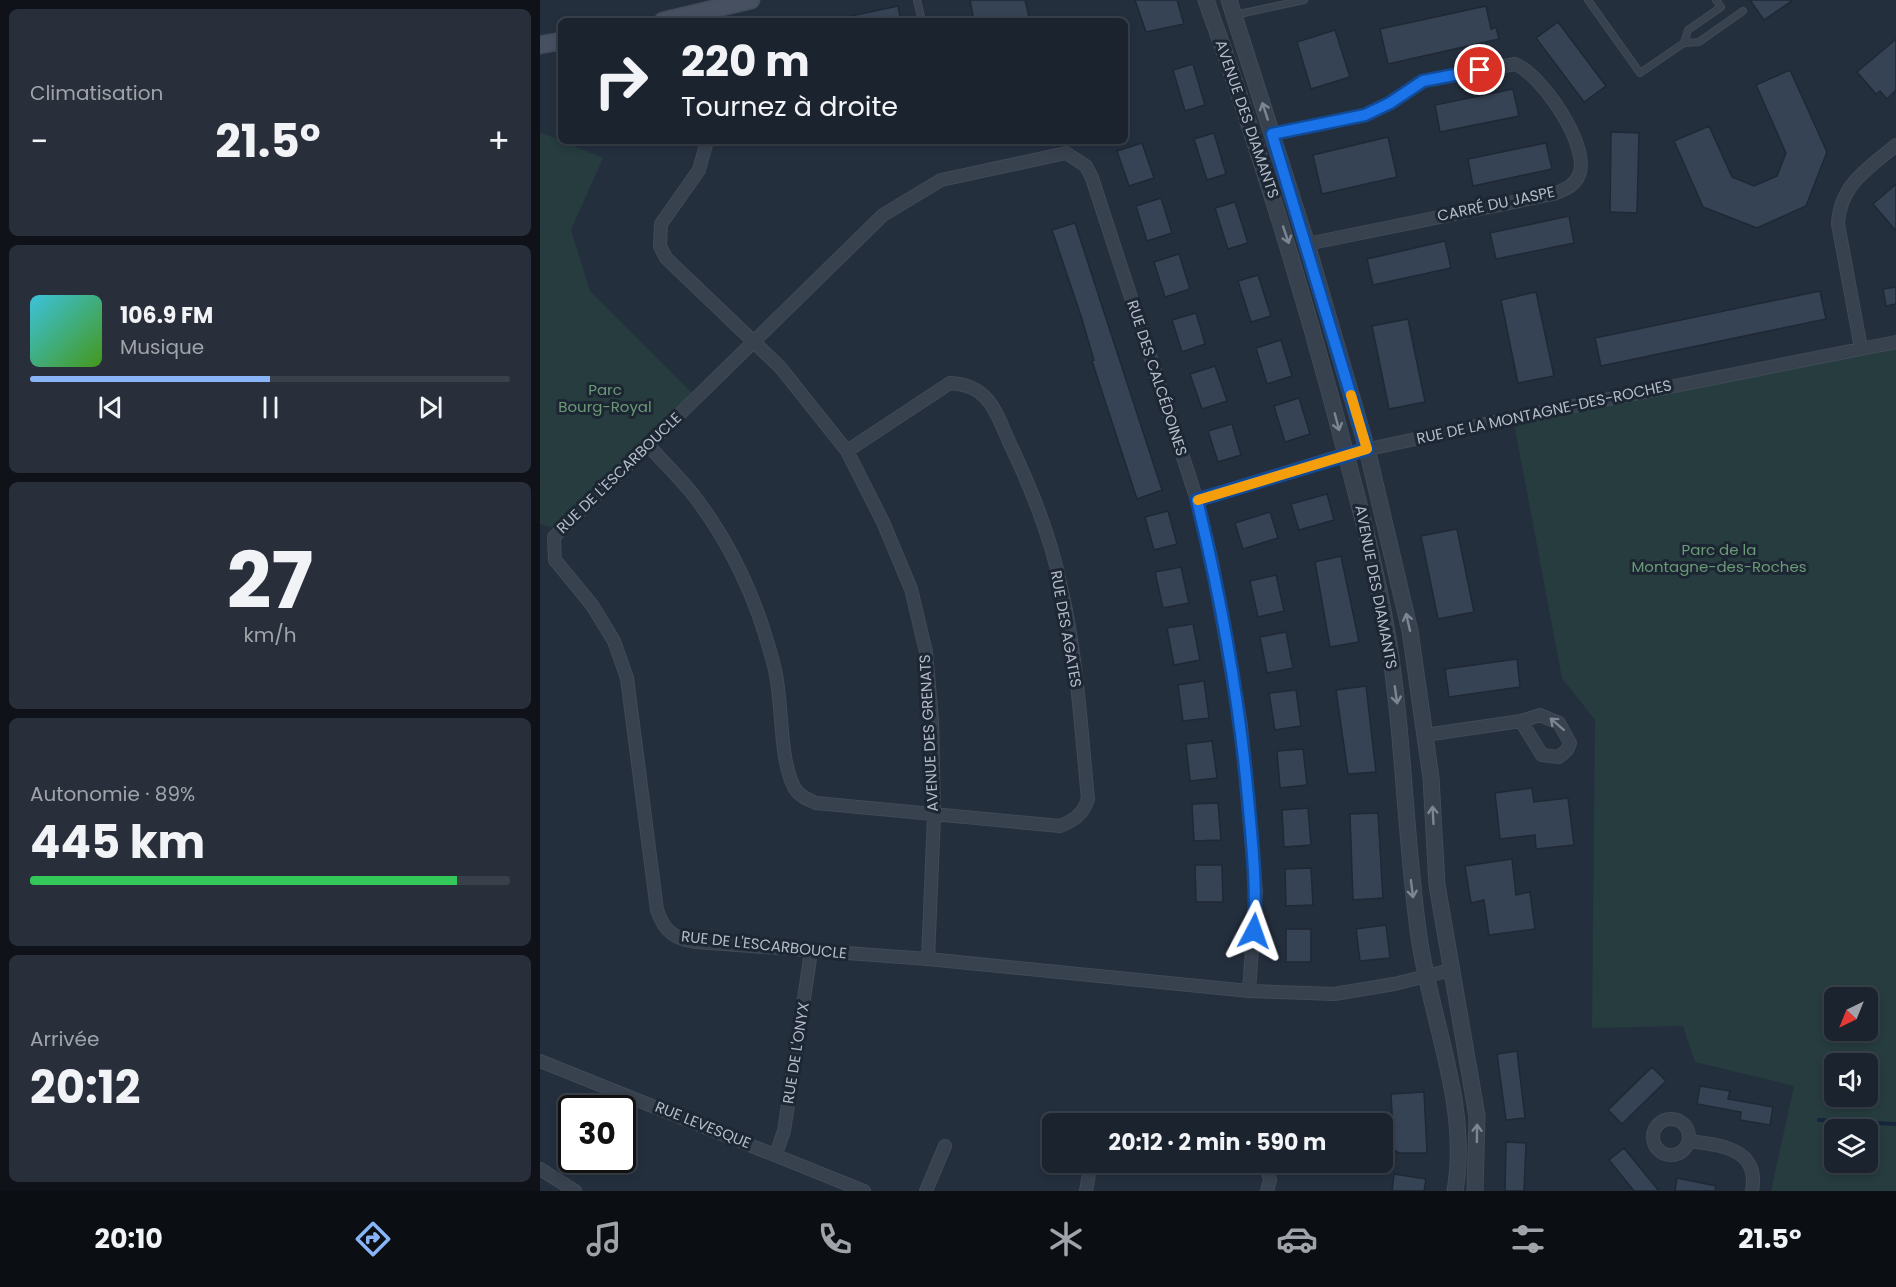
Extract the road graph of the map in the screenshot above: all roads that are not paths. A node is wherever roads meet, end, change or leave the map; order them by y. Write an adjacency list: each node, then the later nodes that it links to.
1 (751, 0): 11 (main road)
2 (917, 0): 12 (lane)
3 (1206, 0): 26 (street, AVENUE DES DIAMANTS, one-way to 26)
4 (1229, 0): 10 (street, AVENUE DES DIAMANTS)
5 (1305, 0): 8 (lane)
6 (1588, 0): 14 (lane)
7 (1716, 0): 14 (lane)
8 (1276, 3): 10 (lane)
9 (1743, 11): 14 (lane)
10 (1234, 15): 16 (street, AVENUE DES DIAMANTS, one-way to 10)
11 (688, 18)
12 (921, 18)
13 (558, 42): 15 (main road)
14 (1684, 43)
15 (540, 45)
16 (1272, 134): 19 (street, AVENUE DES DIAMANTS); 19 (street, CARRÉ DU JASPE)
17 (706, 144): 20 (street, AVENUE DES GRENATS)
18 (1896, 145): 22 (street)
19 (1307, 244): 24 (street, AVENUE DES DIAMANTS)
20 (753, 341): 23 (street, RUE DE L'ESCARBOUCLE); 25 (street, AVENUE DES GRENATS); 27 (street, RUE DES CALCÉDOINES)
21 (1896, 342): 22 (street, RUE DE LA MONTAGNE-DES-ROCHES)
22 (1861, 348): 24 (street, RUE DE LA MONTAGNE-DES-ROCHES)
23 (649, 446): 30 (street); 31 (street, RUE DE L'ESCARBOUCLE)
24 (1367, 449): 26 (street, RUE DE LA MONTAGNE-DES-ROCHES); 29 (street, AVENUE DES DIAMANTS, one-way to 24)
25 (847, 451): 30 (street, AVENUE DES GRENATS); 30 (street, RUE DES AGATES)
26 (1346, 454): 27 (street, RUE DE LA MONTAGNE-DES-ROCHES); 34 (street, AVENUE DES DIAMANTS, one-way to 34)
27 (1197, 500): 35 (street, RUE DES CALCÉDOINES)
28 (1521, 721): 29 (street)
29 (1425, 735): 33 (street, AVENUE DES DIAMANTS, one-way to 29)
30 (934, 815): 32 (street, AVENUE DES GRENATS)
31 (811, 952): 32 (street, RUE DE L'ESCARBOUCLE); 39 (street, RUE DE L'ONYX)
32 (928, 959): 35 (street, RUE DE L'ESCARBOUCLE)
33 (1451, 970): 34 (street, RUE DE L'ESCARBOUCLE); 49 (street, AVENUE DES DIAMANTS, one-way to 33)
34 (1425, 977): 35 (street, RUE DE L'ESCARBOUCLE); 48 (street, AVENUE DES DIAMANTS)
35 (1249, 991)
36 (540, 1061): 39 (street, RUE LEVESQUE)
37 (1689, 1142): 50 (street)
38 (945, 1146): 45 (street)
39 (776, 1154): 44 (street, RUE LEVESQUE)
40 (540, 1169): 43 (street)
41 (1089, 1173): 46 (street)
42 (1268, 1173): 47 (street)
43 (575, 1191)
44 (864, 1191)
45 (926, 1191)
46 (1086, 1191)
47 (1267, 1191)
48 (1455, 1191)
49 (1475, 1191)
50 (1752, 1191)

